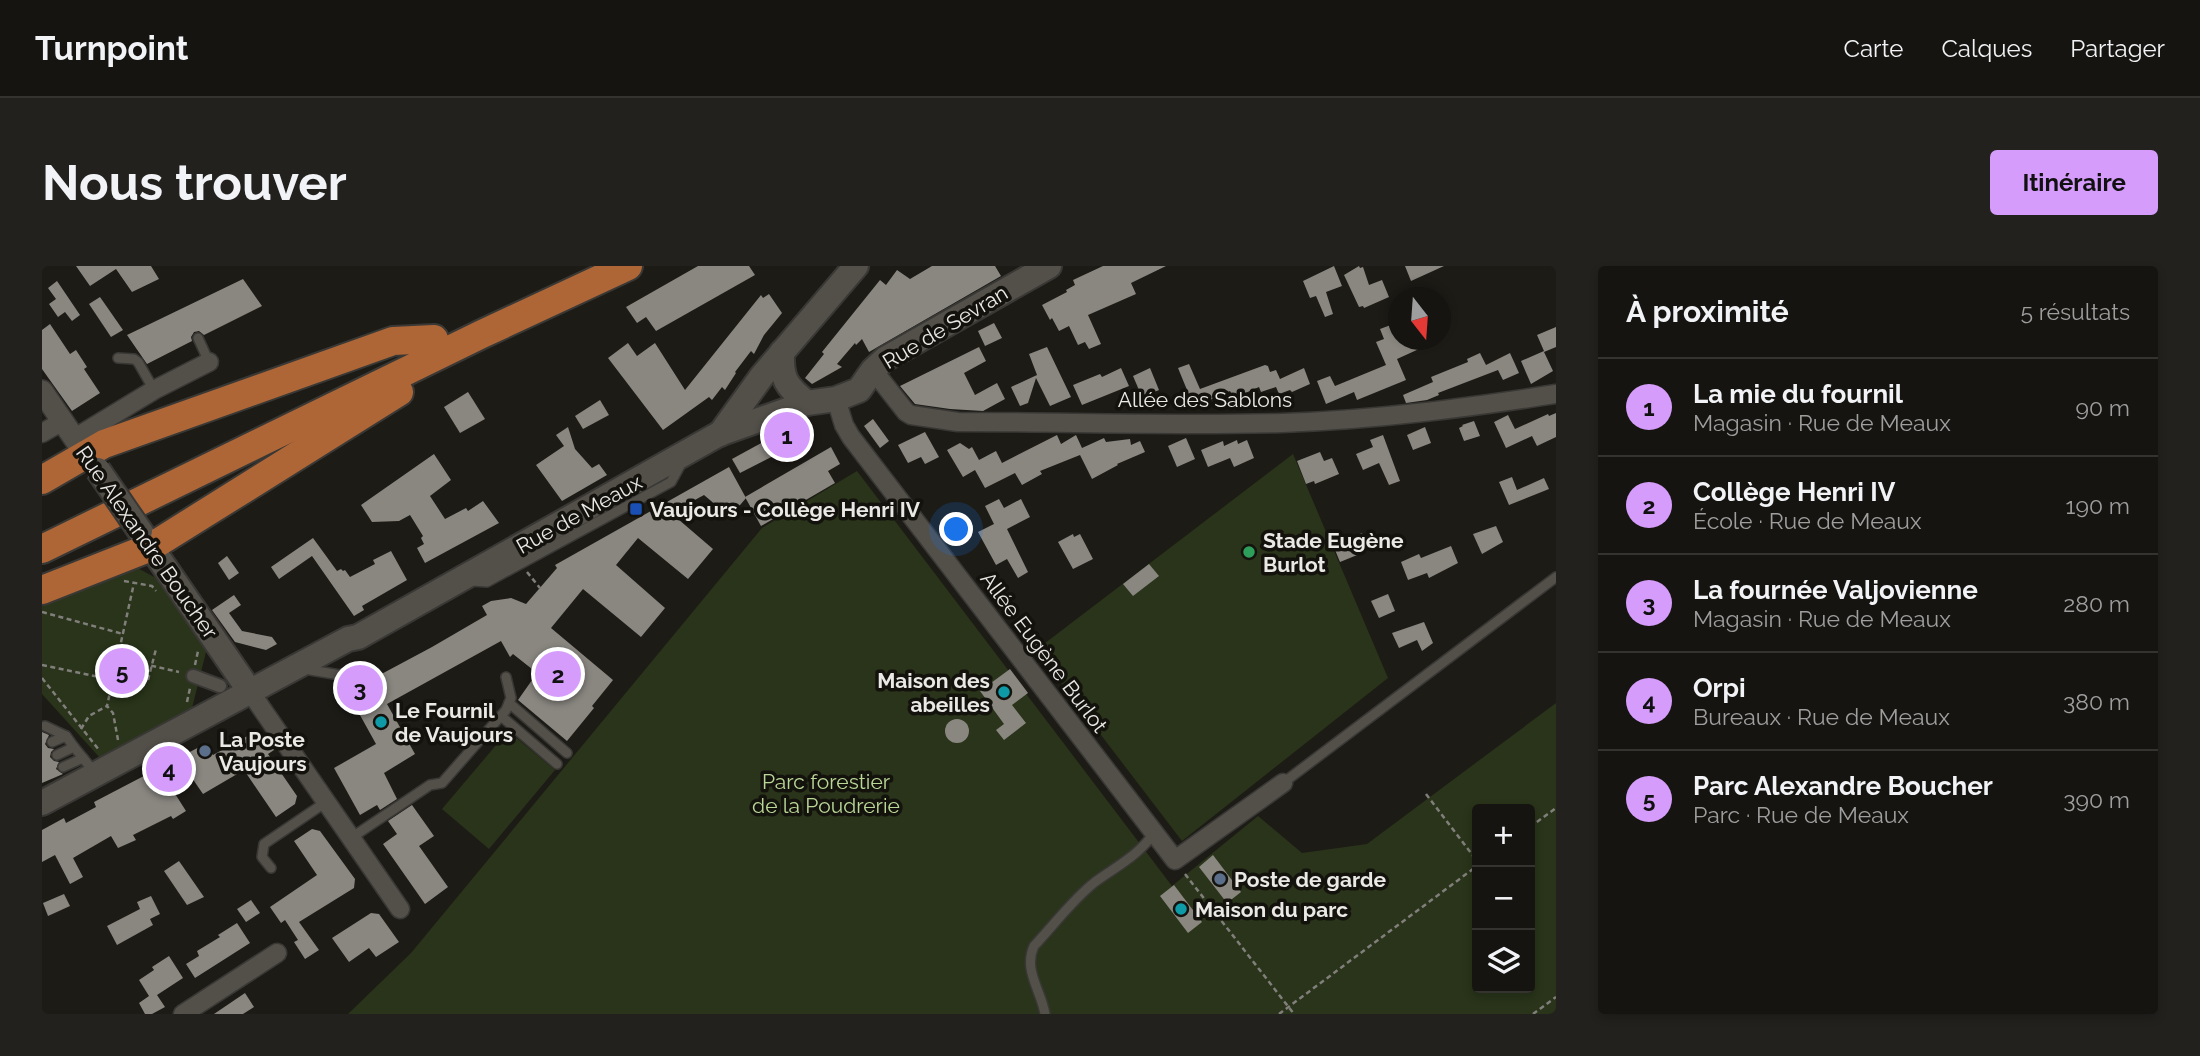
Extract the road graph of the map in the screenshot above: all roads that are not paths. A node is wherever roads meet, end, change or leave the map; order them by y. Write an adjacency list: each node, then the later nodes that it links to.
1 (583, 266): 7 (highway)
2 (628, 266): 5 (highway)
3 (856, 266): 8 (main road)
4 (1049, 266): 11 (main road, Rue de Sevran)
5 (482, 334): 23 (highway); 24 (highway)
6 (198, 338): 10 (lane)
7 (434, 339): 19 (highway); 22 (highway)
8 (782, 352): 16 (main road); 18 (main road)
9 (118, 358): 12 (lane)
10 (209, 362): 12 (street)
11 (873, 370): 14 (street, Allée des Sablons); 15 (main road, Rue de Sevran)
12 (154, 390): 19 (street)
13 (42, 391): 19 (street, Rue Alexandre Boucher)
14 (1556, 394)
15 (836, 399): 16 (main road, Rue de Sevran); 52 (street, Allée Eugène Burlot)
16 (807, 403): 18 (main road, Rue de Meaux)
17 (42, 433): 19 (street)
18 (719, 434): 20 (main road, Rue de Meaux)
19 (80, 446): 21 (highway); 23 (main road, Rue Alexandre Boucher, bridge)
20 (685, 454): 26 (main road, Rue de Meaux); 26 (lane)
21 (42, 480)
22 (42, 528)
23 (145, 539): 27 (highway); 29 (main road, Rue Alexandre Boucher)
24 (42, 549)
25 (1556, 577): 47 (lane)
26 (459, 581): 28 (main road, Rue de Meaux)
27 (48, 599)
28 (358, 637): 30 (main road, Rue de Meaux); 34 (main road, Rue de Meaux)
29 (208, 647): 34 (main road, Rue Alexandre Boucher); 35 (main road)
30 (310, 670): 31 (lane); 34 (main road, Rue de Meaux)
31 (345, 673)
32 (193, 676): 35 (street)
33 (506, 677): 36 (lane)
34 (261, 696): 35 (main road, Rue de Meaux); 48 (street); 50 (main road, Rue de Meaux); 51 (main road, Rue de Meaux)
35 (219, 698): 44 (main road, Rue de Meaux)
36 (509, 703): 37 (lane); 42 (lane)
37 (501, 716): 45 (lane); 53 (lane)
38 (45, 726): 39 (lane)
39 (66, 736): 40 (lane); 41 (lane)
40 (52, 742)
41 (74, 747): 43 (lane); 44 (lane)
42 (567, 753)
43 (57, 755)
44 (94, 762): 46 (lane); 49 (main road, Rue de Meaux)
45 (557, 764)
46 (63, 767)
47 (1283, 783): 52 (street, Allée Eugène Burlot)
48 (326, 802): 53 (street); 54 (lane)
49 (42, 803)
50 (42, 810)
51 (42, 816)
52 (1154, 833): 58 (lane)
53 (351, 838): 55 (street)
54 (271, 868)
55 (400, 909)
56 (277, 953): 57 (street)
57 (183, 1014)
58 (1045, 1014)

